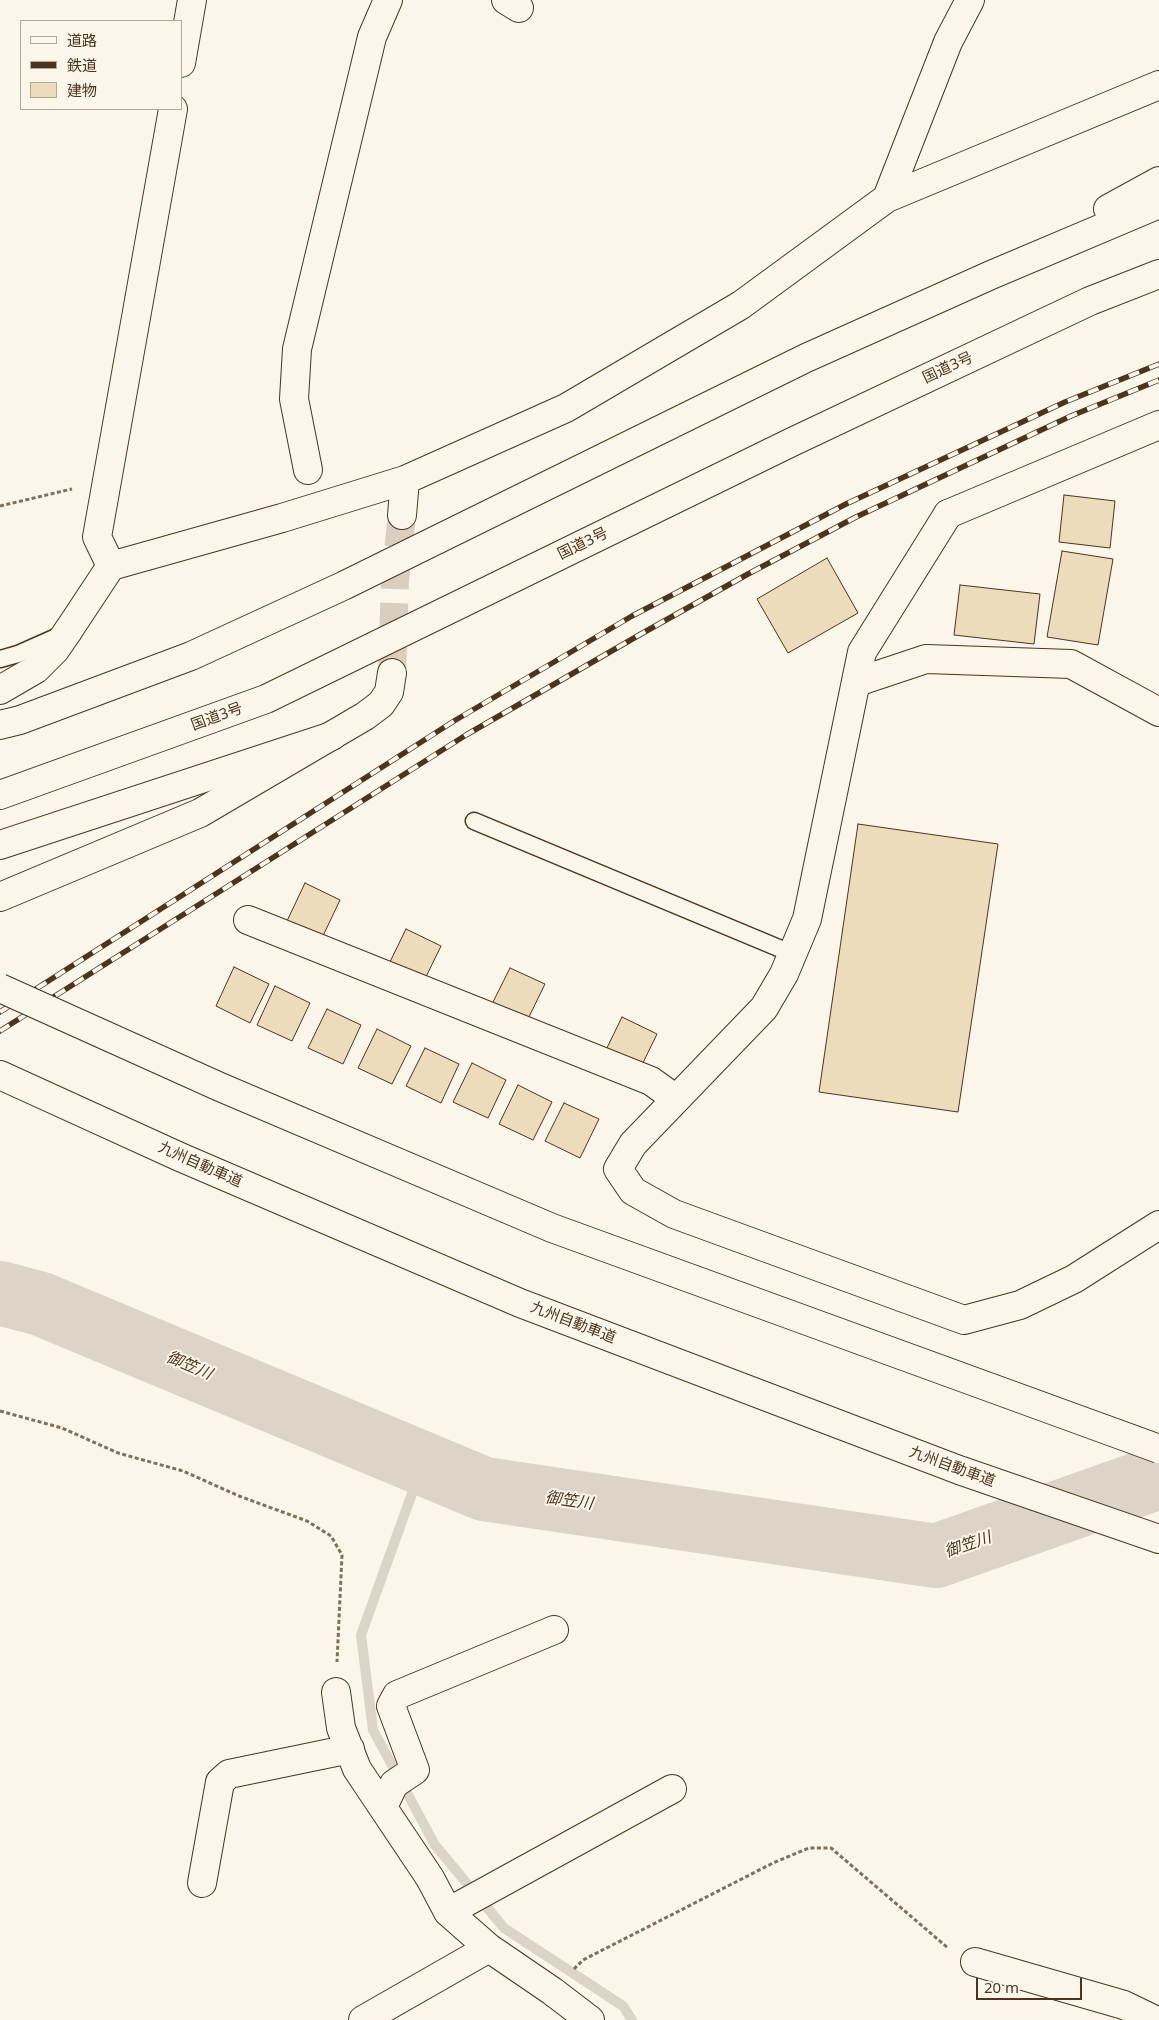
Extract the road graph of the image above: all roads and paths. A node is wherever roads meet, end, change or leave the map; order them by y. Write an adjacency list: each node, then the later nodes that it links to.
1 (192, 0): 4 (main road)
2 (388, 0): 13 (main road)
3 (970, 0): 8 (main road)
4 (182, 57)
5 (1159, 85): 8 (main road)
6 (173, 110): 15 (main road)
7 (1159, 181): 11 (main road)
8 (887, 198): 14 (main road)
9 (1159, 204): 11 (main road)
10 (1159, 274): 27 (main road, 国道3号)
11 (991, 275): 25 (main road)
12 (1159, 425): 22 (main road)
13 (308, 470)
14 (405, 480): 17 (main road); 18 (main road)
15 (108, 481): 16 (path); 18 (main road)
16 (0, 506)
17 (402, 515)
18 (111, 566): 19 (main road)
19 (68, 631): 20 (lane); 23 (main road)
20 (0, 659)
21 (392, 673): 26 (main road)
22 (857, 682): 24 (main road); 32 (main road)
23 (0, 690)
24 (1159, 712)
25 (0, 725)
26 (332, 736): 29 (main road); 30 (main road)
27 (0, 795)
28 (474, 821): 32 (lane)
29 (0, 845)
30 (0, 897)
31 (248, 920): 35 (main road)
32 (793, 954): 35 (main road)
33 (0, 988): 38 (main road, bridge)
34 (0, 1075): 39 (main road, 九州自動車道)
35 (676, 1099): 36 (main road)
36 (1159, 1226)
37 (0, 1411): 41 (path)
38 (1159, 1449)
39 (1159, 1539)
40 (554, 1630): 44 (main road)
41 (336, 1692): 42 (main road)
42 (350, 1749): 44 (main road); 45 (main road)
43 (672, 1789): 46 (main road)
44 (383, 1807): 46 (main road)
45 (202, 1883)
46 (448, 1912): 47 (main road)
47 (489, 1948): 49 (main road); 50 (main road)
48 (975, 1962): 49 (path); 52 (main road)
49 (552, 1991): 51 (main road)
50 (363, 2020)
51 (590, 2020)
52 (1155, 2020)

